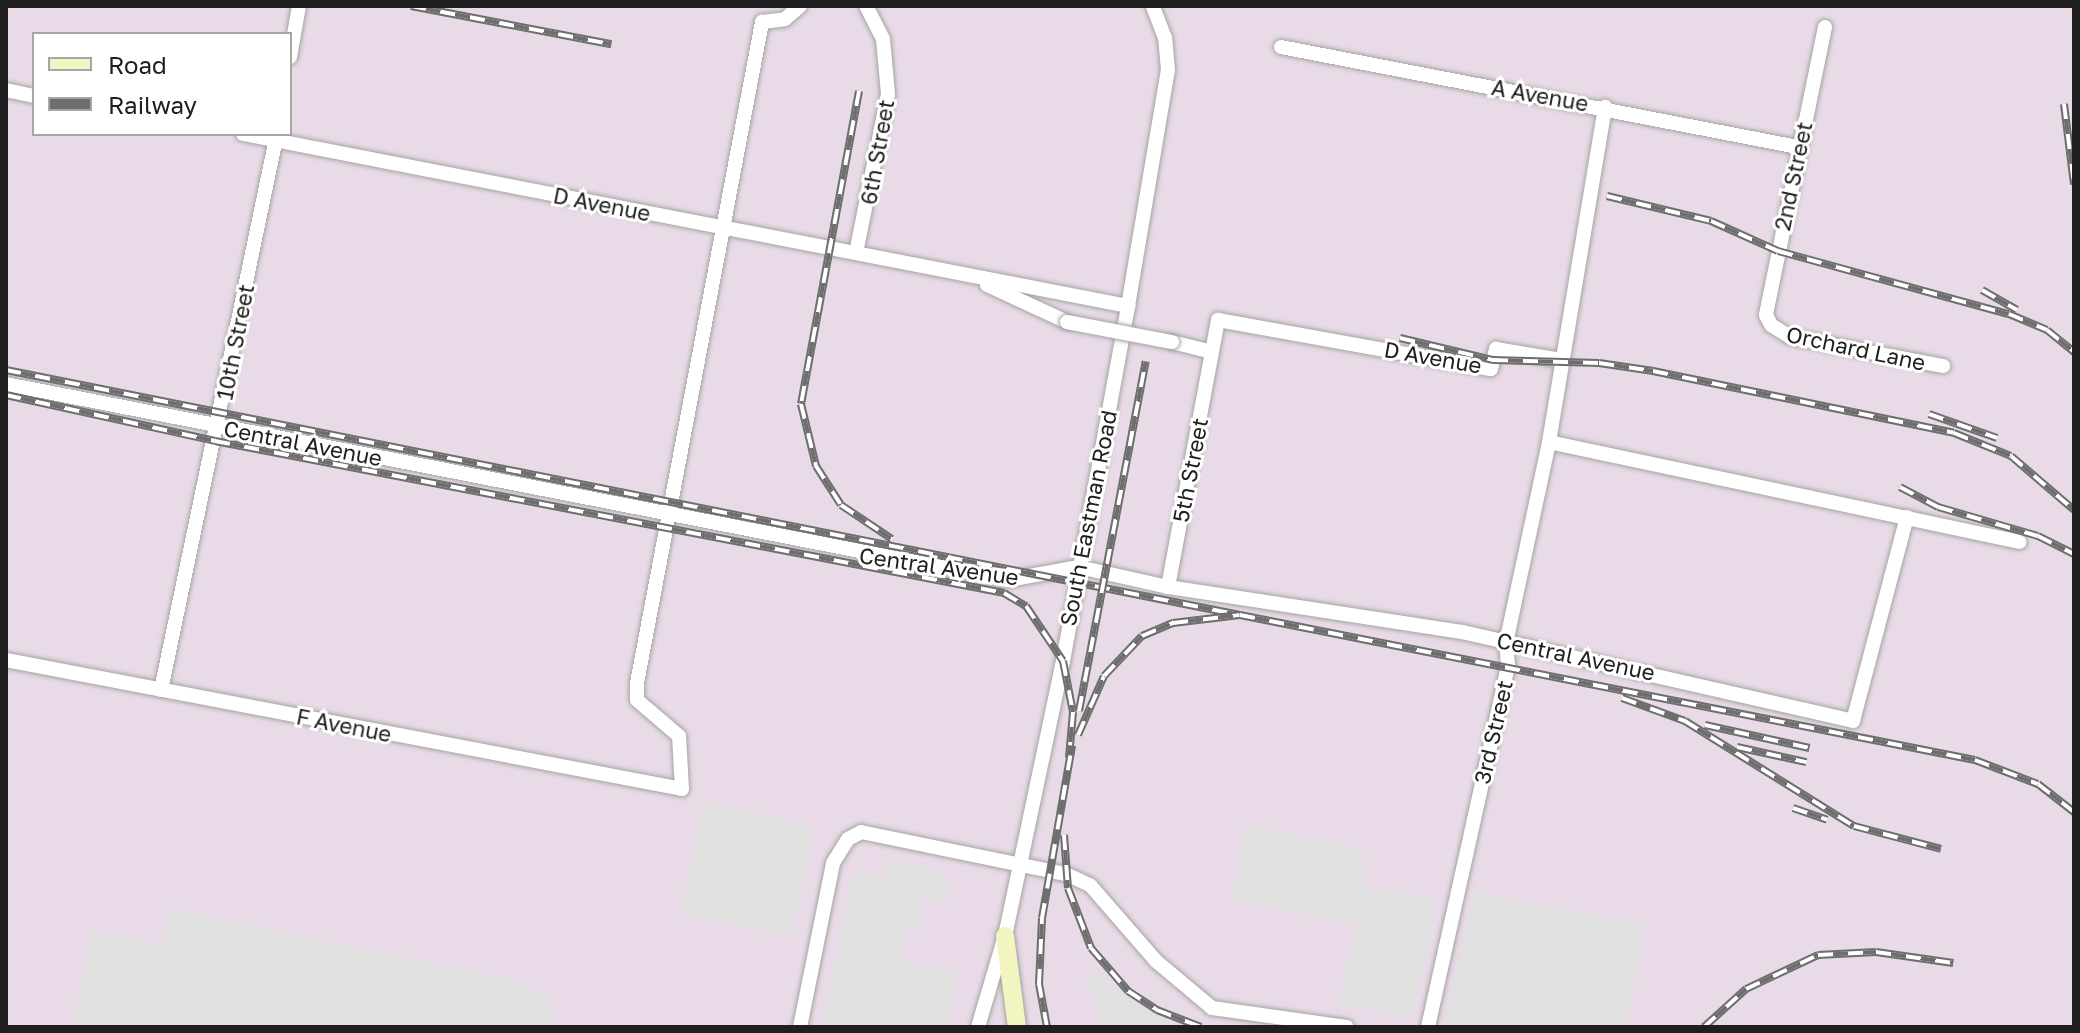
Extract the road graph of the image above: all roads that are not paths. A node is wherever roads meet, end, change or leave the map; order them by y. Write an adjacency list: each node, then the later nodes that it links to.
1 (299, 6): 6 (street)
2 (800, 6): 13 (street)
3 (866, 6): 14 (street, 6th Street)
4 (1153, 6): 16 (street, South Eastman Road)
5 (1825, 27): 12 (street, 2nd Street)
6 (292, 46)
7 (1281, 47): 10 (street, A Avenue)
8 (6, 90): 9 (street)
9 (32, 96)
10 (1605, 107): 12 (street, A Avenue); 19 (street)
11 (276, 137): 13 (street, D Avenue); 22 (street, 10th Street)
12 (1798, 147): 17 (street, 2nd Street)
13 (724, 228): 14 (street, D Avenue); 24 (street)
14 (856, 253): 15 (street, D Avenue)
15 (961, 274): 16 (street, D Avenue); 18 (street, D Avenue, bridge)
16 (1128, 306): 27 (street, South Eastman Road)
17 (1771, 325): 20 (street, Orchard Lane)
18 (1212, 352): 19 (street, D Avenue); 28 (street, 5th Street)
19 (1561, 360): 23 (street)
20 (1943, 366)
21 (6, 384): 22 (street, Central Avenue)
22 (218, 426): 24 (street, Central Avenue); 31 (street, 10th Street)
23 (1549, 442): 25 (street); 29 (street, 3rd Street)
24 (671, 517): 27 (street, Central Avenue); 31 (street, F Avenue)
25 (1907, 517): 26 (street); 29 (street, Central Avenue)
26 (2019, 542)
27 (1079, 567): 28 (street, Central Avenue); 32 (street, South Eastman Road)
28 (1168, 587): 29 (street, Central Avenue)
29 (1506, 643): 38 (street, 3rd Street)
30 (6, 660): 31 (street, F Avenue)
31 (161, 690)
32 (1019, 861): 33 (street, South Eastman Road); 34 (street); 37 (street)
33 (1005, 936): 35 (street, South Eastman Road); 36 (main road)
34 (800, 1027)
35 (978, 1027)
36 (1017, 1027)
37 (1347, 1027)
38 (1428, 1027)

